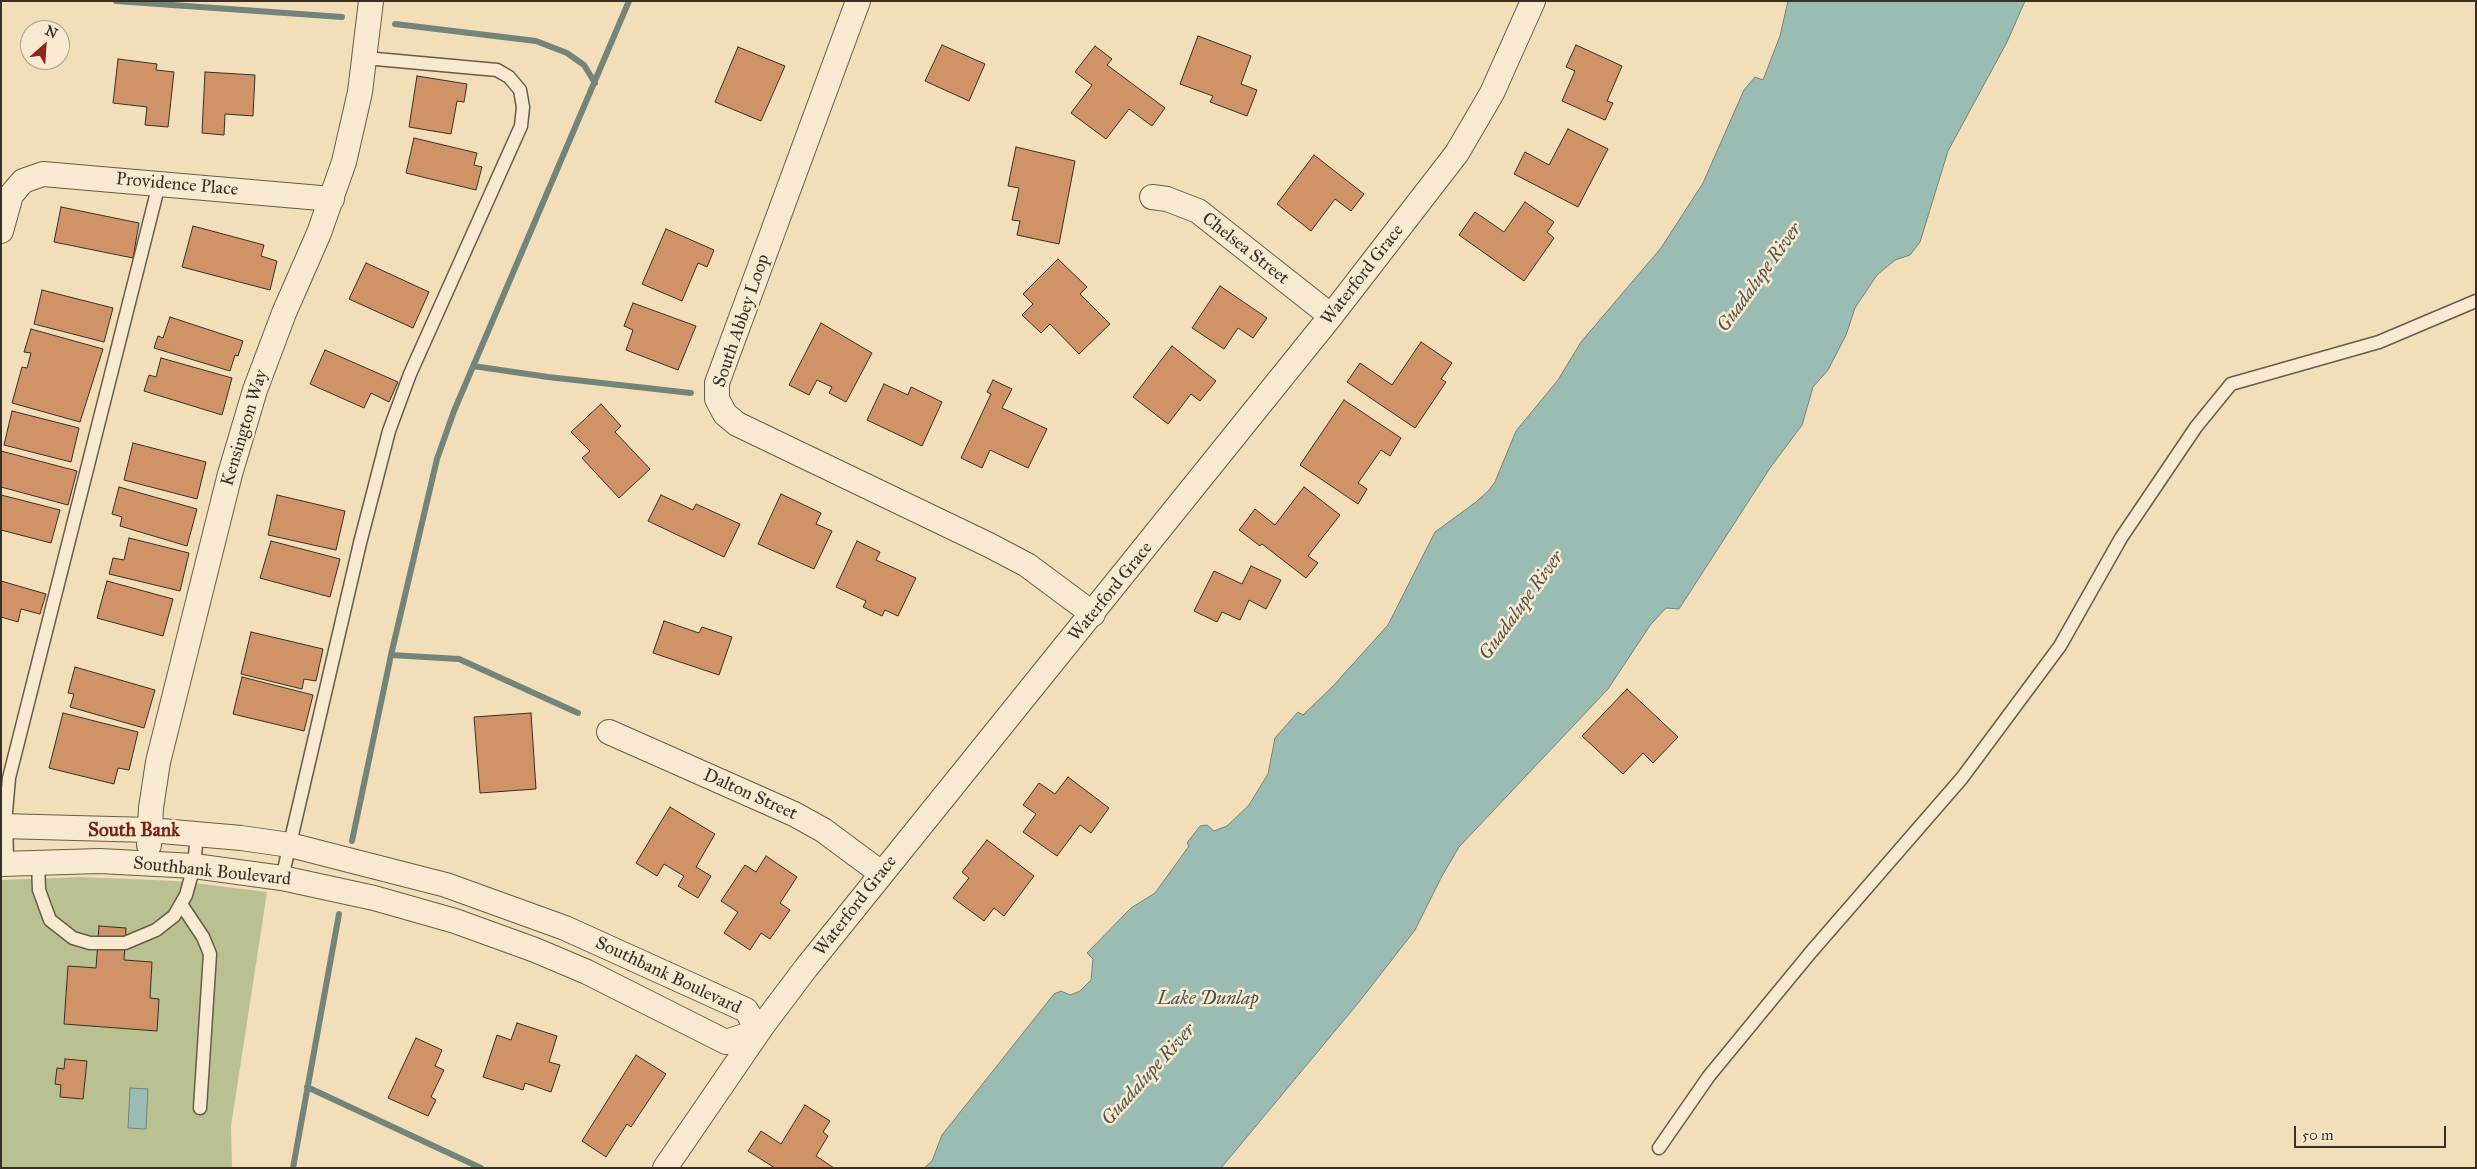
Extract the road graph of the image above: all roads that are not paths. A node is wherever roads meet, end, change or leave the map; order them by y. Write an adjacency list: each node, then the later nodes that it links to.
1 (371, 1): 4 (street, Kensington Way)
2 (858, 1): 11 (street, South Abbey Loop)
3 (1533, 1): 10 (street, Waterford Grace)
4 (365, 58): 7 (street, Kensington Way); 16 (lane)
5 (159, 184): 7 (street, Providence Place); 8 (street, Providence Place); 13 (lane)
6 (1152, 197): 10 (street, Chelsea Street)
7 (332, 199): 14 (street, Kensington Way)
8 (1, 231)
9 (2476, 301): 26 (lane)
10 (1331, 316): 11 (street, Waterford Grace)
11 (1093, 614): 21 (street, Waterford Grace)
12 (609, 732): 21 (street, Dalton Street)
13 (3, 826): 14 (street, Southbank Boulevard); 19 (lane)
14 (150, 830): 15 (street, Southbank Boulevard); 18 (street, Kensington Way)
15 (197, 834): 16 (street, Southbank Boulevard); 20 (lane)
16 (290, 845): 22 (lane); 24 (street, Southbank Boulevard)
17 (38, 862): 18 (street, Southbank Boulevard); 19 (street, Southbank Boulevard); 23 (lane)
18 (148, 863): 20 (street, Southbank Boulevard)
19 (4, 864)
20 (194, 866): 22 (street, Southbank Boulevard); 23 (lane)
21 (882, 873): 24 (street, Waterford Grace)
22 (282, 878): 24 (street, Southbank Boulevard)
23 (181, 904): 25 (lane)
24 (758, 1031): 27 (street, Waterford Grace)
25 (200, 1108)
26 (1659, 1148)
27 (665, 1168)

